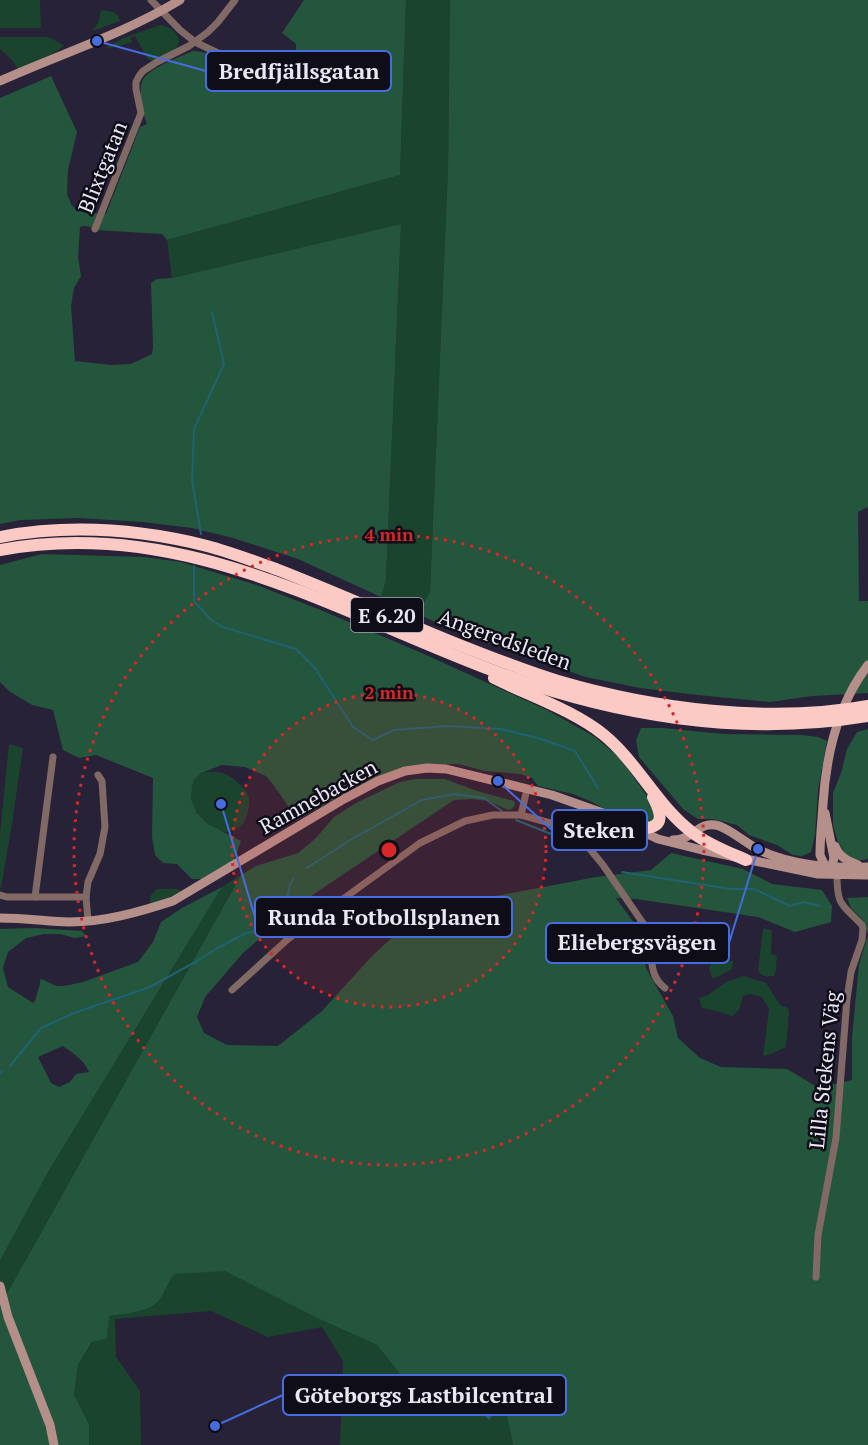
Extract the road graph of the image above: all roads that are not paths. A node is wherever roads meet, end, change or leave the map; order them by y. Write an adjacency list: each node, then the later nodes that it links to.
1 (151, 0): 4 (street)
2 (180, 0): 4 (street)
3 (235, 0): 5 (street, Blixtgatan)
4 (162, 11): 5 (street); 7 (street)
5 (195, 42): 6 (street); 8 (street, Blixtgatan)
6 (264, 75)
7 (0, 81)
8 (95, 229)
9 (0, 537): 15 (highway, Angeredsleden / E 6.20)
10 (0, 550): 11 (highway, Angeredsleden / E 6.20)
11 (441, 650): 15 (highway, Angeredsleden / E 6.20); 19 (highway)
12 (868, 665): 21 (street)
13 (868, 706): 14 (highway, Angeredsleden / E 6.20)
14 (856, 707): 15 (highway, Angeredsleden / E 6.20); 15 (highway); 16 (highway, Angeredsleden / E 6.20)
15 (828, 713)
16 (868, 716)
17 (53, 757): 32 (street)
18 (98, 775): 33 (street)
19 (642, 778): 23 (highway); 25 (highway)
20 (527, 789): 22 (street); 23 (street, Ramnebacken); 35 (street, Ramnebacken)
21 (823, 802): 24 (street); 28 (street)
22 (521, 815): 36 (street); 37 (street)
23 (634, 828): 26 (street, Ramnebacken)
24 (829, 830): 28 (street); 29 (street)
25 (693, 833): 26 (street, Ramnebacken); 27 (highway); 28 (street, Ramnebacken)
26 (658, 839): 27 (street, Ramnebacken)
27 (746, 860): 30 (street, Ramnebacken)
28 (829, 867): 29 (street, Ramnebacken); 30 (street)
29 (866, 870): 30 (street, Ramnebacken)
30 (837, 875): 38 (street, Lilla Stekens Väg)
31 (0, 894): 32 (street)
32 (35, 897): 33 (street)
33 (87, 897): 35 (street)
34 (0, 918): 35 (street, Ramnebacken)
35 (88, 921)
36 (665, 988)
37 (232, 990)
38 (816, 1277)
39 (0, 1286): 40 (street)
40 (54, 1445)

